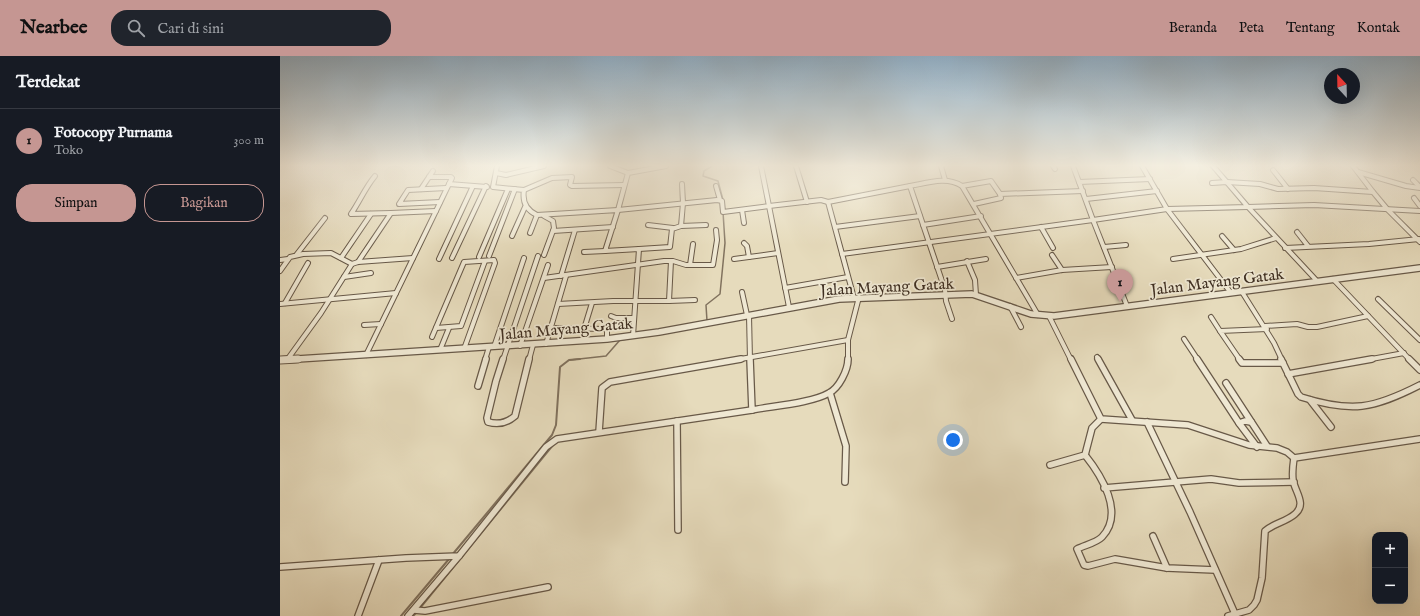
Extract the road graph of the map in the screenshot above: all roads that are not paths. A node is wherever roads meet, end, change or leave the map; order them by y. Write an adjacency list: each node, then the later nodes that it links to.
1 (365, 192): 43 (street)
2 (406, 192): 27 (street)
3 (444, 192): 27 (street)
4 (470, 192): 98 (street)
5 (483, 192): 95 (street)
6 (507, 192): 91 (street)
7 (514, 192): 89 (street)
8 (524, 192): 32 (street)
9 (622, 192): 37 (street)
10 (682, 192): 30 (street)
11 (718, 192): 26 (street)
12 (766, 192): 33 (street)
13 (804, 192): 28 (street)
14 (879, 192): 29 (street)
15 (912, 192): 46 (street)
16 (966, 192): 31 (street)
17 (1052, 192): 23 (street)
18 (1083, 192): 25 (street)
19 (1147, 192): 25 (street)
20 (1158, 192): 36 (street)
21 (1236, 192): 35 (street)
22 (1373, 192): 39 (street)
23 (1000, 194): 31 (street)
24 (1414, 198): 34 (street)
25 (1086, 199): 50 (street)
26 (720, 200): 30 (street); 38 (street)
27 (440, 202): 40 (street)
28 (807, 202): 29 (street); 33 (street)
29 (828, 202): 57 (street)
30 (683, 203): 37 (street); 55 (street)
31 (974, 204): 47 (street)
32 (525, 206): 44 (street); 66 (street)
33 (769, 206): 38 (street); 82 (street)
34 (1420, 206)
35 (1248, 207): 36 (street); 39 (street); 68 (street)
36 (1167, 209): 50 (street); 88 (street)
37 (618, 210): 45 (street); 56 (street)
38 (742, 210): 51 (street)
39 (1388, 210): 41 (street); 69 (street)
40 (436, 211): 42 (street); 94 (street)
41 (1418, 211): 48 (street)
42 (391, 213): 43 (street); 106 (street)
43 (371, 214): 93 (street)
44 (537, 215): 45 (street); 64 (street)
45 (544, 216): 62 (street)
46 (920, 216): 53 (street); 57 (street)
47 (981, 216): 53 (street); 65 (street)
48 (1420, 216)
49 (325, 218): 83 (street)
50 (1093, 220): 58 (street); 75 (street)
51 (744, 223)
52 (706, 225): 55 (street)
53 (923, 225): 71 (street)
54 (648, 226): 59 (street)
55 (681, 226): 59 (street)
56 (613, 227): 60 (street); 80 (street)
57 (835, 227): 84 (street)
58 (1040, 227): 65 (street); 76 (street)
59 (673, 228): 78 (street)
60 (575, 230): 62 (street); 118 (street)
61 (716, 230): 111 (street)
62 (553, 231): 86 (street)
63 (1297, 232): 74 (street)
64 (530, 233)
65 (992, 234): 71 (street); 122 (street)
66 (512, 236)
67 (1222, 236): 79 (street)
68 (1276, 238): 77 (street); 79 (street)
69 (1419, 240): 74 (street)
70 (744, 243): 92 (street)
71 (928, 243): 84 (street); 112 (street)
72 (693, 244): 111 (street)
73 (1126, 244): 75 (street)
74 (1308, 246): 77 (street)
75 (1104, 247): 113 (street)
76 (1053, 248)
77 (1285, 248): 124 (street)
78 (639, 249): 80 (street); 110 (street)
79 (1234, 250): 88 (street)
80 (605, 251): 81 (street)
81 (584, 252)
82 (778, 253): 92 (street); 125 (street)
83 (297, 254): 93 (street); 97 (street)
84 (842, 254): 120 (street)
85 (284, 255): 101 (street)
86 (544, 255)
87 (1052, 255): 115 (street)
88 (1202, 255): 100 (street); 129 (street)
89 (489, 256)
90 (538, 256): 169 (street)
91 (479, 257)
92 (749, 257): 102 (street)
93 (341, 258): 108 (street)
94 (413, 258): 106 (street); 128 (street)
95 (452, 258)
96 (524, 258): 171 (street)
97 (288, 259): 101 (street); 116 (street)
98 (439, 259)
99 (986, 259): 105 (street)
100 (1173, 259)
101 (280, 260)
102 (734, 260)
103 (485, 261): 155 (street); 156 (street); 172 (street)
104 (671, 261): 110 (street); 111 (street); 136 (street)
105 (967, 261): 112 (street); 131 (street)
106 (358, 262): 108 (street)
107 (308, 263): 139 (street)
108 (352, 264): 119 (street)
109 (548, 265): 121 (street)
110 (638, 265): 118 (street); 137 (street)
111 (690, 265)
112 (937, 267): 130 (street)
113 (1112, 267): 115 (street); 142 (street)
114 (1420, 268): 123 (street, Jalan Mayang Gatak)
115 (1062, 270): 122 (street)
116 (280, 271)
117 (371, 273): 119 (street)
118 (564, 276): 121 (street); 140 (street)
119 (344, 277): 133 (street)
120 (848, 277): 125 (street); 132 (street)
121 (544, 278): 170 (street)
122 (1016, 278): 145 (street)
123 (1333, 279): 124 (street, Jalan Mayang Gatak); 148 (street)
124 (1317, 282): 127 (street, Jalan Mayang Gatak)
125 (785, 288): 143 (street)
126 (742, 292): 144 (street)
127 (1242, 292): 129 (street, Jalan Mayang Gatak); 158 (street)
128 (396, 293): 133 (street); 152 (street)
129 (1231, 293): 142 (street, Jalan Mayang Gatak)
130 (946, 295): 131 (street, Jalan Mayang Gatak); 132 (street, Jalan Mayang Gatak); 151 (street)
131 (976, 295): 141 (street, Jalan Mayang Gatak)
132 (856, 297): 143 (street, Jalan Mayang Gatak); 165 (street)
133 (329, 299): 139 (street); 178 (street)
134 (1378, 299): 166 (street)
135 (695, 300): 136 (street)
136 (669, 301): 137 (street)
137 (636, 302): 138 (street); 150 (street)
138 (592, 303): 140 (street); 159 (street)
139 (283, 304)
140 (558, 304): 157 (street)
141 (1010, 306): 145 (street, Jalan Mayang Gatak); 154 (street)
142 (1128, 306): 147 (street, Jalan Mayang Gatak)
143 (790, 307): 144 (street, Jalan Mayang Gatak)
144 (748, 315): 161 (street, Jalan Mayang Gatak); 176 (street)
145 (1038, 315): 147 (street, Jalan Mayang Gatak)
146 (611, 316): 150 (street)
147 (1049, 316): 188 (street)
148 (1368, 316): 158 (street); 174 (street)
149 (1211, 317): 160 (street)
150 (634, 318): 161 (street)
151 (952, 319)
152 (381, 324): 153 (street); 175 (street)
153 (364, 325)
154 (1021, 327)
155 (436, 328): 156 (street); 162 (street)
156 (449, 328): 173 (street)
157 (552, 328): 159 (street); 167 (street)
158 (1266, 328): 160 (street); 179 (street)
159 (584, 329): 163 (street)
160 (1220, 331): 179 (street)
161 (633, 336): 163 (street, Jalan Mayang Gatak)
162 (432, 337)
163 (607, 339): 167 (street, Jalan Mayang Gatak)
164 (1184, 339): 193 (street)
165 (848, 340): 176 (street); 185 (street)
166 (1420, 340)
167 (546, 344): 168 (street, Jalan Mayang Gatak)
168 (533, 345): 169 (street); 170 (street, Jalan Mayang Gatak)
169 (509, 346): 170 (street, Jalan Mayang Gatak); 171 (street, Jalan Mayang Gatak)
170 (520, 346)
171 (492, 347): 172 (street, Jalan Mayang Gatak); 184 (street)
172 (464, 349): 173 (street, Jalan Mayang Gatak)
173 (440, 350): 175 (street, Jalan Mayang Gatak)
174 (1404, 353): 180 (street); 181 (street)
175 (366, 355): 178 (street, Jalan Mayang Gatak)
176 (750, 356): 187 (street); 195 (street)
177 (1097, 357): 189 (street)
178 (283, 360)
179 (1283, 363): 181 (street)
180 (1420, 370)
181 (1288, 374): 186 (street)
182 (1226, 383): 192 (street)
183 (1420, 385): 186 (street)
184 (478, 386)
185 (830, 393): 187 (street); 202 (street)
186 (1310, 400): 194 (street)
187 (752, 410): 190 (street)
188 (1101, 419): 189 (street); 199 (street)
189 (1132, 420): 191 (street)
190 (677, 421): 195 (street); 206 (street)
191 (1146, 422): 198 (street); 204 (street)
192 (1251, 422): 193 (street); 197 (street)
193 (1239, 423): 198 (street)
194 (1331, 428)
195 (599, 432): 208 (street)
196 (1420, 438): 200 (street)
197 (1267, 446): 198 (street); 200 (street)
198 (1257, 447)
199 (1088, 458): 201 (street); 205 (street)
200 (1294, 458): 203 (street)
201 (1050, 465)
202 (845, 482)
203 (1294, 482): 204 (street); 217 (street)
204 (1176, 483): 205 (street); 212 (street)
205 (1104, 488): 211 (street)
206 (678, 530)
207 (1153, 536): 211 (street)
208 (454, 556): 209 (street); 214 (street)
209 (379, 560): 210 (street); 215 (street)
210 (280, 567)
211 (1166, 568): 212 (street)
212 (1215, 570): 217 (street)
213 (548, 588): 214 (street)
214 (417, 610): 216 (street)
215 (358, 616)
216 (408, 616)
217 (1233, 616)

